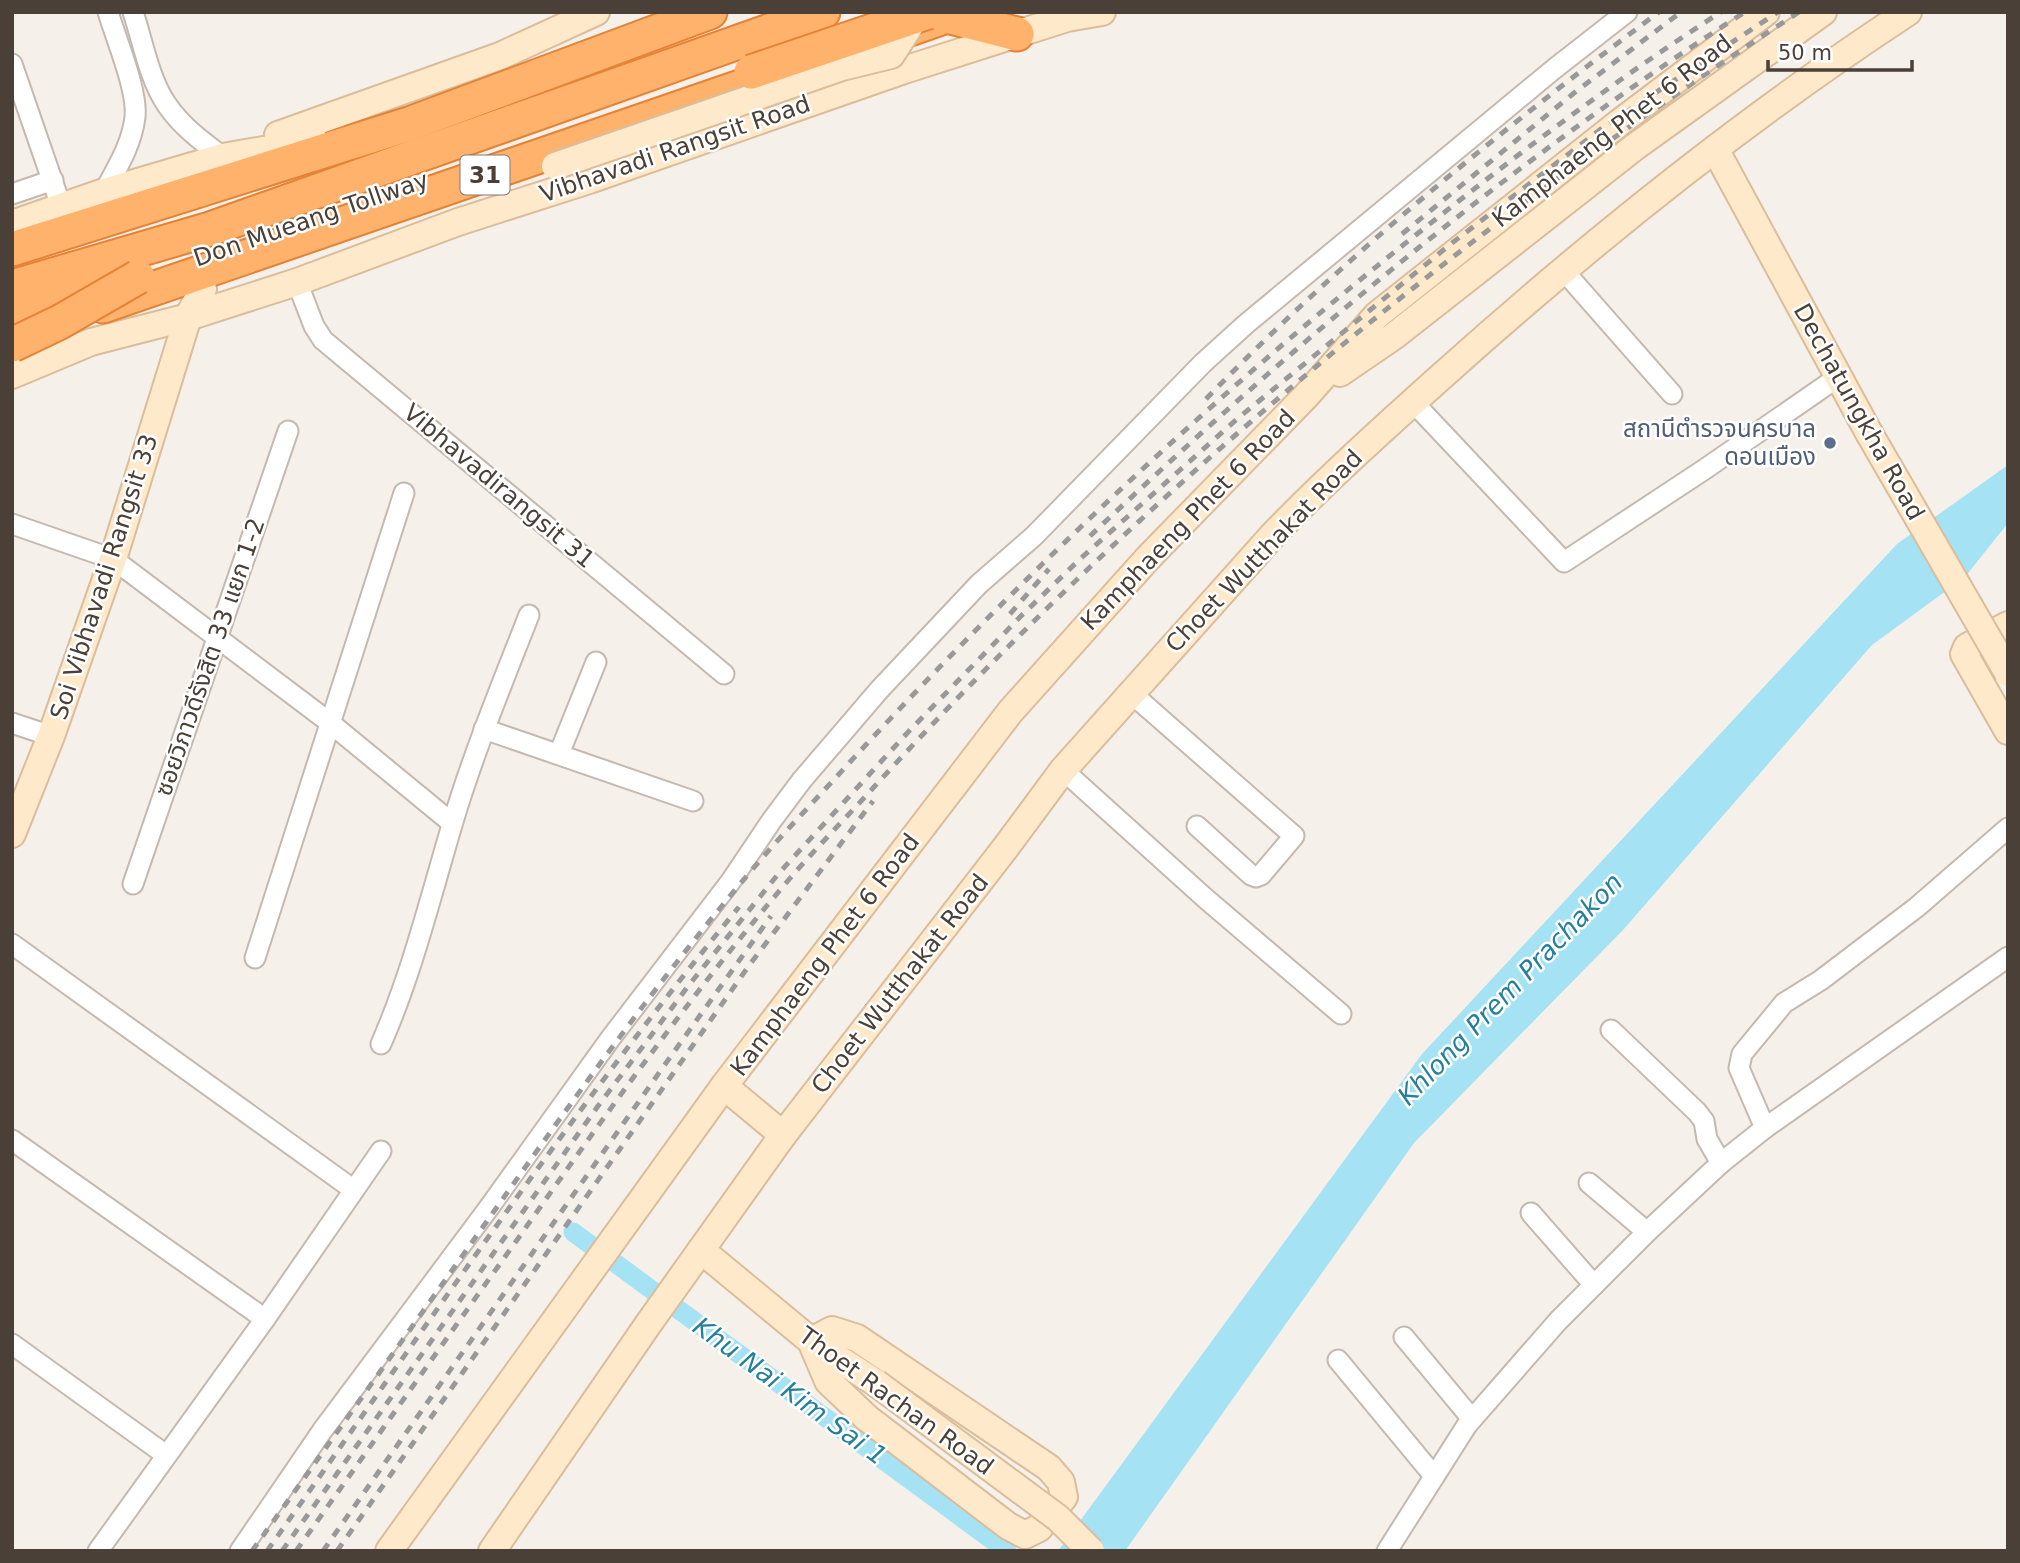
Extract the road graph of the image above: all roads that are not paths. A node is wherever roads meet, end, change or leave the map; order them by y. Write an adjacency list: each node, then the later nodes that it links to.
1 (108, 12): 18 (street)
2 (133, 12): 16 (street)
3 (596, 12): 16 (main road)
4 (710, 12): 14 (highway)
5 (823, 12): 26 (highway, Don Mueang Tollway / 31)
6 (1102, 12): 12 (main road, Vibhavadi Rangsit Road / 31)
7 (1628, 12): 89 (street)
8 (1766, 12): 36 (main road, Kamphaeng Phet 6 Road)
9 (1822, 12): 36 (main road, Kamphaeng Phet 6 Road)
10 (1908, 12): 15 (main road, Choet Wutthakat Road)
11 (938, 13): 12 (highway); 24 (highway, Don Mueang Tollway / 31, bridge); 27 (main road, bridge); 30 (highway, Vibhavadi Rangsit Road / 31)
12 (1017, 34): 25 (main road, Vibhavadi Rangsit Road / 31)
13 (12, 64): 17 (street)
14 (409, 124): 16 (main road); 22 (highway)
15 (1715, 149): 23 (main road, Choet Wutthakat Road); 34 (main road, Dechatungkha Road)
16 (233, 156): 18 (main road)
17 (53, 180): 19 (street); 20 (street)
18 (104, 192): 20 (main road)
19 (12, 194)
20 (61, 206): 21 (main road)
21 (12, 224)
22 (12, 249)
23 (1563, 270): 35 (street); 37 (main road, Choet Wutthakat Road)
24 (138, 277): 29 (highway, Don Mueang Tollway / 31, bridge); 32 (highway, 31, bridge)
25 (296, 282): 28 (main road, Vibhavadi Rangsit Road / 31); 47 (street, Vibhavadirangsit 31)
26 (12, 287)
27 (203, 289): 28 (main road, Soi Vibhavadi Rangsit 33); 31 (main road)
28 (188, 317): 31 (main road, Vibhavadi Rangsit Road / 31); 41 (main road, Soi Vibhavadi Rangsit 33)
29 (12, 318)
30 (12, 337)
31 (91, 342): 33 (main road, Vibhavadi Rangsit Road / 31)
32 (12, 345)
33 (12, 375)
34 (1838, 377): 37 (street); 46 (main road, Dechatungkha Road, bridge)
35 (1672, 394)
36 (1307, 396): 68 (main road, Kamphaeng Phet 6 Road)
37 (1413, 402): 48 (main road, Choet Wutthakat Road)
38 (288, 431): 44 (street, ซอยวิภาวดีรังสิต 33 แยก 1-2)
39 (404, 493): 49 (street)
40 (12, 524): 41 (street)
41 (113, 559): 44 (street); 53 (main road, Soi Vibhavadi Rangsit 33)
42 (529, 615): 51 (street)
43 (2008, 625): 52 (main road)
44 (216, 636): 49 (street); 61 (street, ซอยวิภาวดีรังสิต 33 แยก 1-2)
45 (596, 662): 54 (street)
46 (2008, 673)
47 (724, 674)
48 (1131, 693): 55 (main road, Choet Wutthakat Road); 58 (street)
49 (329, 722): 57 (street); 64 (street)
50 (12, 723): 53 (street)
51 (484, 729): 54 (street); 57 (street)
52 (2008, 731)
53 (51, 736): 60 (main road, Soi Vibhavadi Rangsit 33)
54 (559, 754): 56 (street)
55 (1063, 770): 65 (street); 70 (main road, Choet Wutthakat Road)
56 (693, 801)
57 (453, 823): 67 (street)
58 (1197, 826)
59 (2008, 828): 69 (street)
60 (12, 834)
61 (133, 884)
62 (12, 944): 75 (street)
63 (2008, 957): 69 (street)
64 (255, 958)
65 (1341, 1014)
66 (1611, 1030): 73 (street)
67 (381, 1044)
68 (724, 1086): 70 (main road); 90 (main road, Kamphaeng Phet 6 Road)
69 (1765, 1128): 73 (street)
70 (783, 1135): 78 (main road, Choet Wutthakat Road)
71 (12, 1140): 80 (street)
72 (381, 1151): 75 (street)
73 (1721, 1163): 77 (street)
74 (1589, 1183): 77 (street)
75 (354, 1190): 80 (street)
76 (1531, 1213): 79 (street)
77 (1647, 1232): 79 (street)
78 (701, 1250): 82 (main road, Thoet Rachan Road); 91 (main road, Choet Wutthakat Road)
79 (1594, 1285): 85 (street)
80 (265, 1319): 86 (street)
81 (1404, 1337): 85 (street)
82 (811, 1341): 82 (main road); 92 (main road, Thoet Rachan Road, bridge)
83 (12, 1345): 86 (street)
84 (1338, 1360): 87 (street)
85 (1472, 1419): 87 (street)
86 (166, 1455): 88 (street)
87 (1434, 1476): 93 (street)
88 (98, 1551)
89 (240, 1551)
90 (389, 1551)
91 (492, 1551)
92 (1091, 1551)
93 (1387, 1551)

